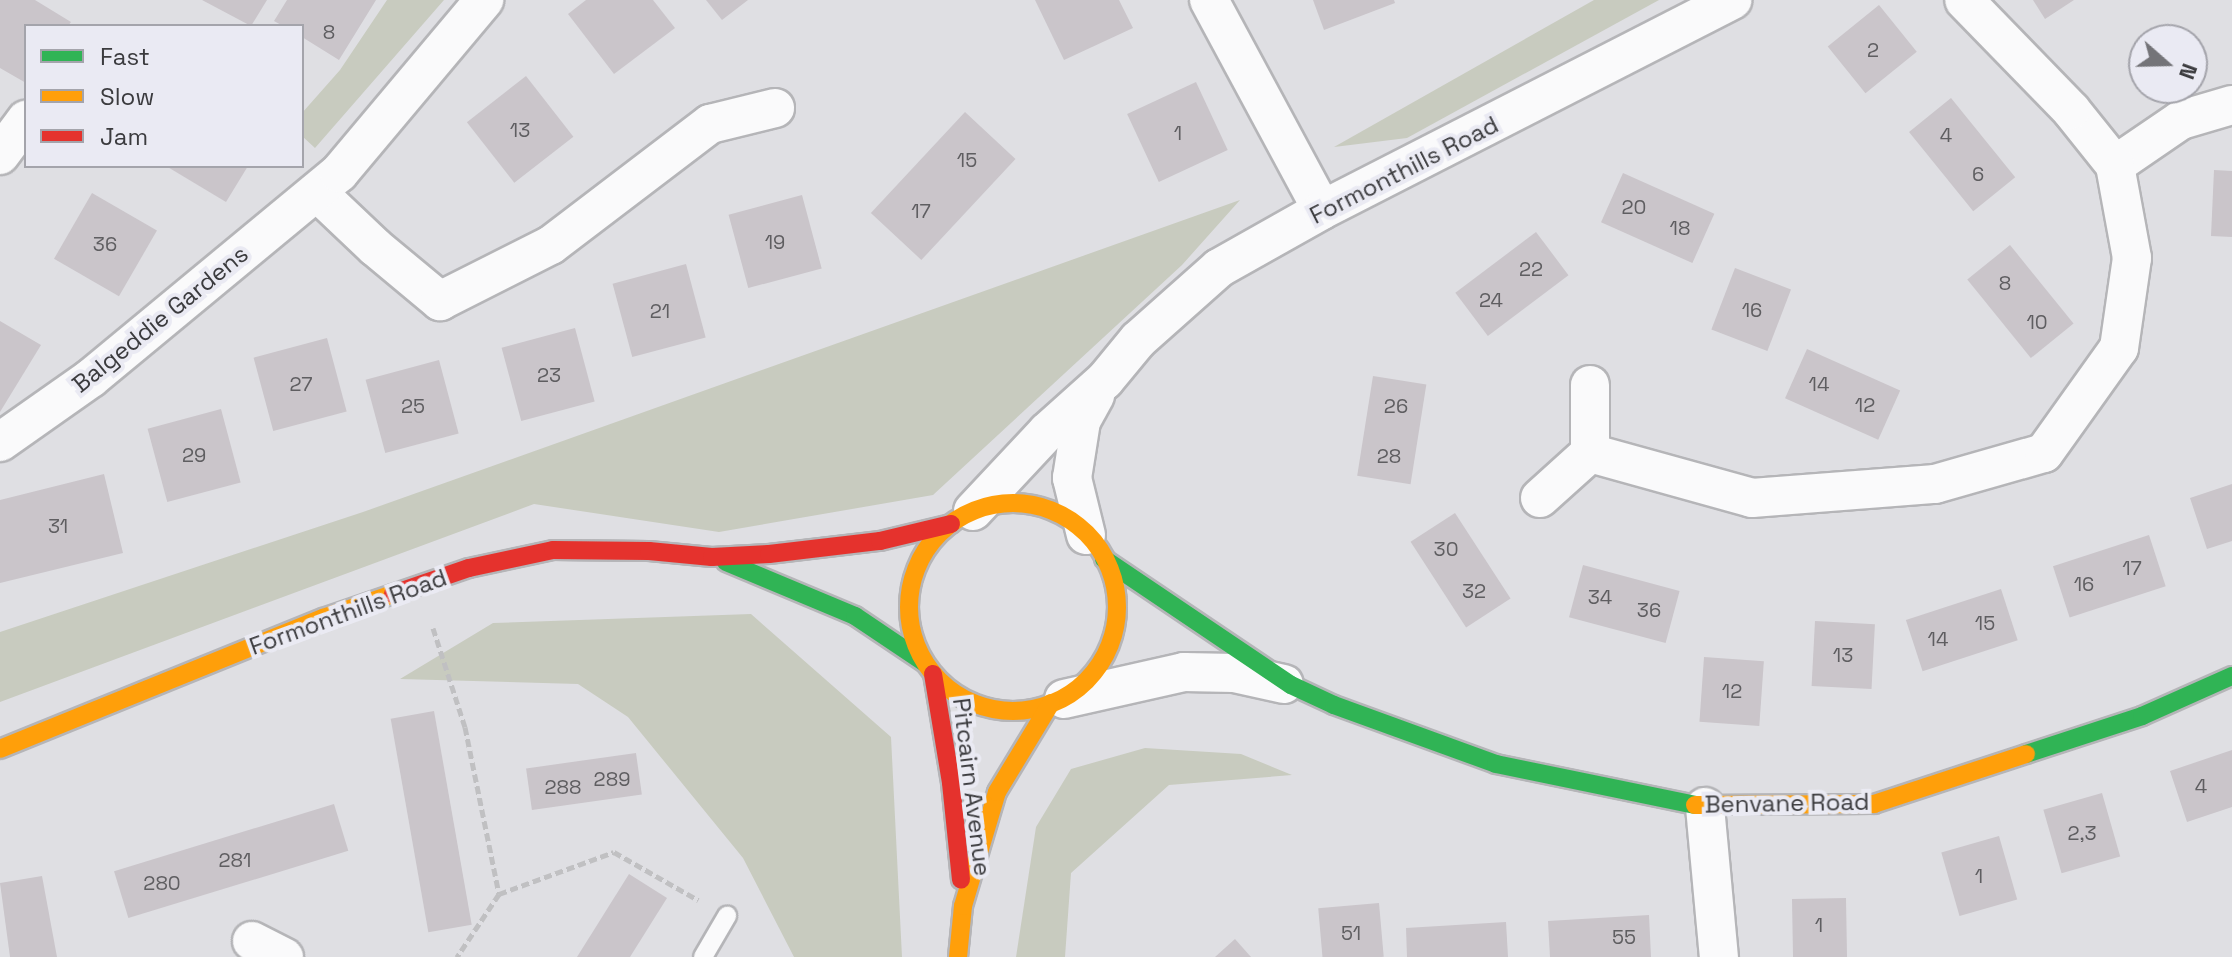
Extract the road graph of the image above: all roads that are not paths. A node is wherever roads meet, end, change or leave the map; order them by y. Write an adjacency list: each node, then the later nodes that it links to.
1 (484, 0): 10 (street, Balgeddie Gardens)
2 (1209, 0): 11 (street)
3 (1732, 0): 11 (street, Formonthills Road)
4 (1964, 0): 9 (street)
5 (2232, 105): 9 (street)
6 (775, 108): 10 (street)
7 (24, 123): 8 (street)
8 (0, 155)
9 (2115, 165): 15 (street)
10 (317, 192): 14 (street, Balgeddie Gardens)
11 (1322, 210): 12 (street, Formonthills Road)
12 (1105, 380): 17 (street, Formonthills Road); 18 (street, Formonthills Road)
13 (1590, 385): 15 (street)
14 (0, 442)
15 (1590, 453): 16 (street)
16 (1540, 498)
17 (962, 517): 18 (street); 19 (street, Formonthills Road); 20 (street)
18 (1095, 547): 22 (street, Benvane Road); 23 (street)
19 (712, 557): 20 (street, Formonthills Road); 24 (street, Formonthills Road)
20 (929, 669): 23 (street); 26 (street, Pitcairn Avenue)
21 (2232, 676): 25 (street, Benvane Road)
22 (1291, 685): 23 (street, Benvane Road); 25 (street, Benvane Road)
23 (1058, 701): 26 (street, Pitcairn Avenue)
24 (0, 749)
25 (1705, 807): 30 (street)
26 (963, 906): 29 (street, Pitcairn Avenue)
27 (727, 916): 28 (lane)
28 (703, 957)
29 (958, 957)
30 (1719, 957)

